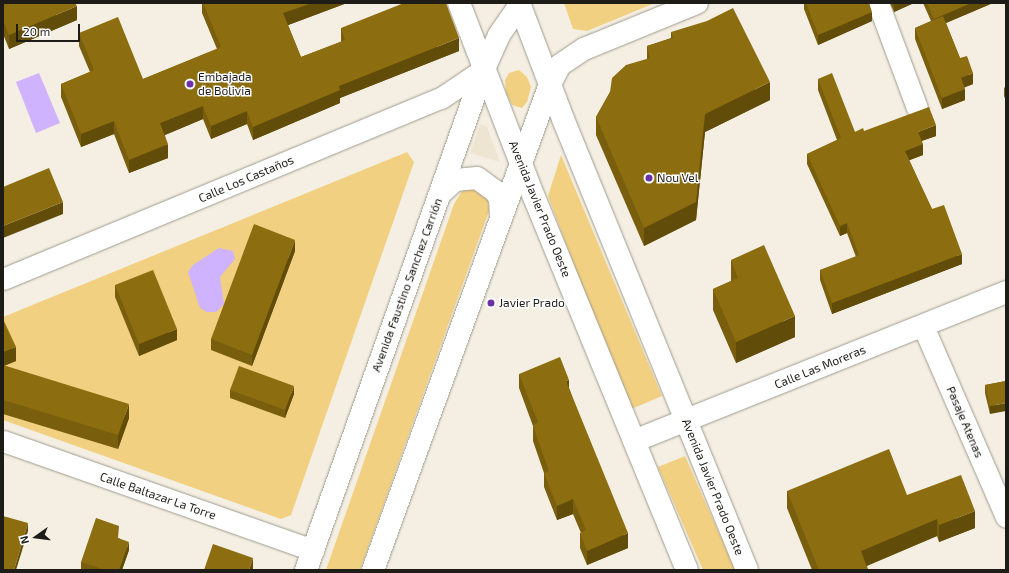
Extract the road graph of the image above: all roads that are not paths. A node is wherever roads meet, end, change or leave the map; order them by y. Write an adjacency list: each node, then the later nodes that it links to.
1 (459, 3): 5 (main road, Avenida Javier Prado Oeste)
2 (697, 3): 6 (main road)
3 (878, 3): 7 (street)
4 (520, 4): 5 (main road, Avenida Faustino Sanchez Carrión); 6 (main road, Avenida Javier Prado Oeste)
5 (484, 68): 8 (main road, Avenida Javier Prado Oeste); 9 (main road, Avenida Faustino Sanchez Carrión); 11 (street, Calle Los Castaños)
6 (550, 84): 8 (main road); 14 (main road, Avenida Javier Prado Oeste)
7 (917, 108)
8 (521, 163): 10 (main road); 16 (main road, Avenida Javier Prado Oeste)
9 (440, 194): 10 (main road); 18 (main road, Avenida Faustino Sanchez Carrión)
10 (501, 216): 20 (main road)
11 (3, 280)
12 (1006, 292): 13 (main road, Calle Las Moreras)
13 (923, 326): 14 (main road, Calle Las Moreras); 17 (street, Pasaje Atenas)
14 (686, 420): 16 (main road, Calle Las Moreras); 22 (main road, Avenida Javier Prado Oeste)
15 (3, 441): 18 (street, Calle Baltazar La Torre)
16 (634, 441): 21 (main road, Avenida Javier Prado Oeste)
17 (1006, 518)
18 (313, 550): 19 (main road, Avenida Faustino Sanchez Carrión)
19 (306, 570)
20 (373, 570)
21 (687, 570)
22 (747, 570)

